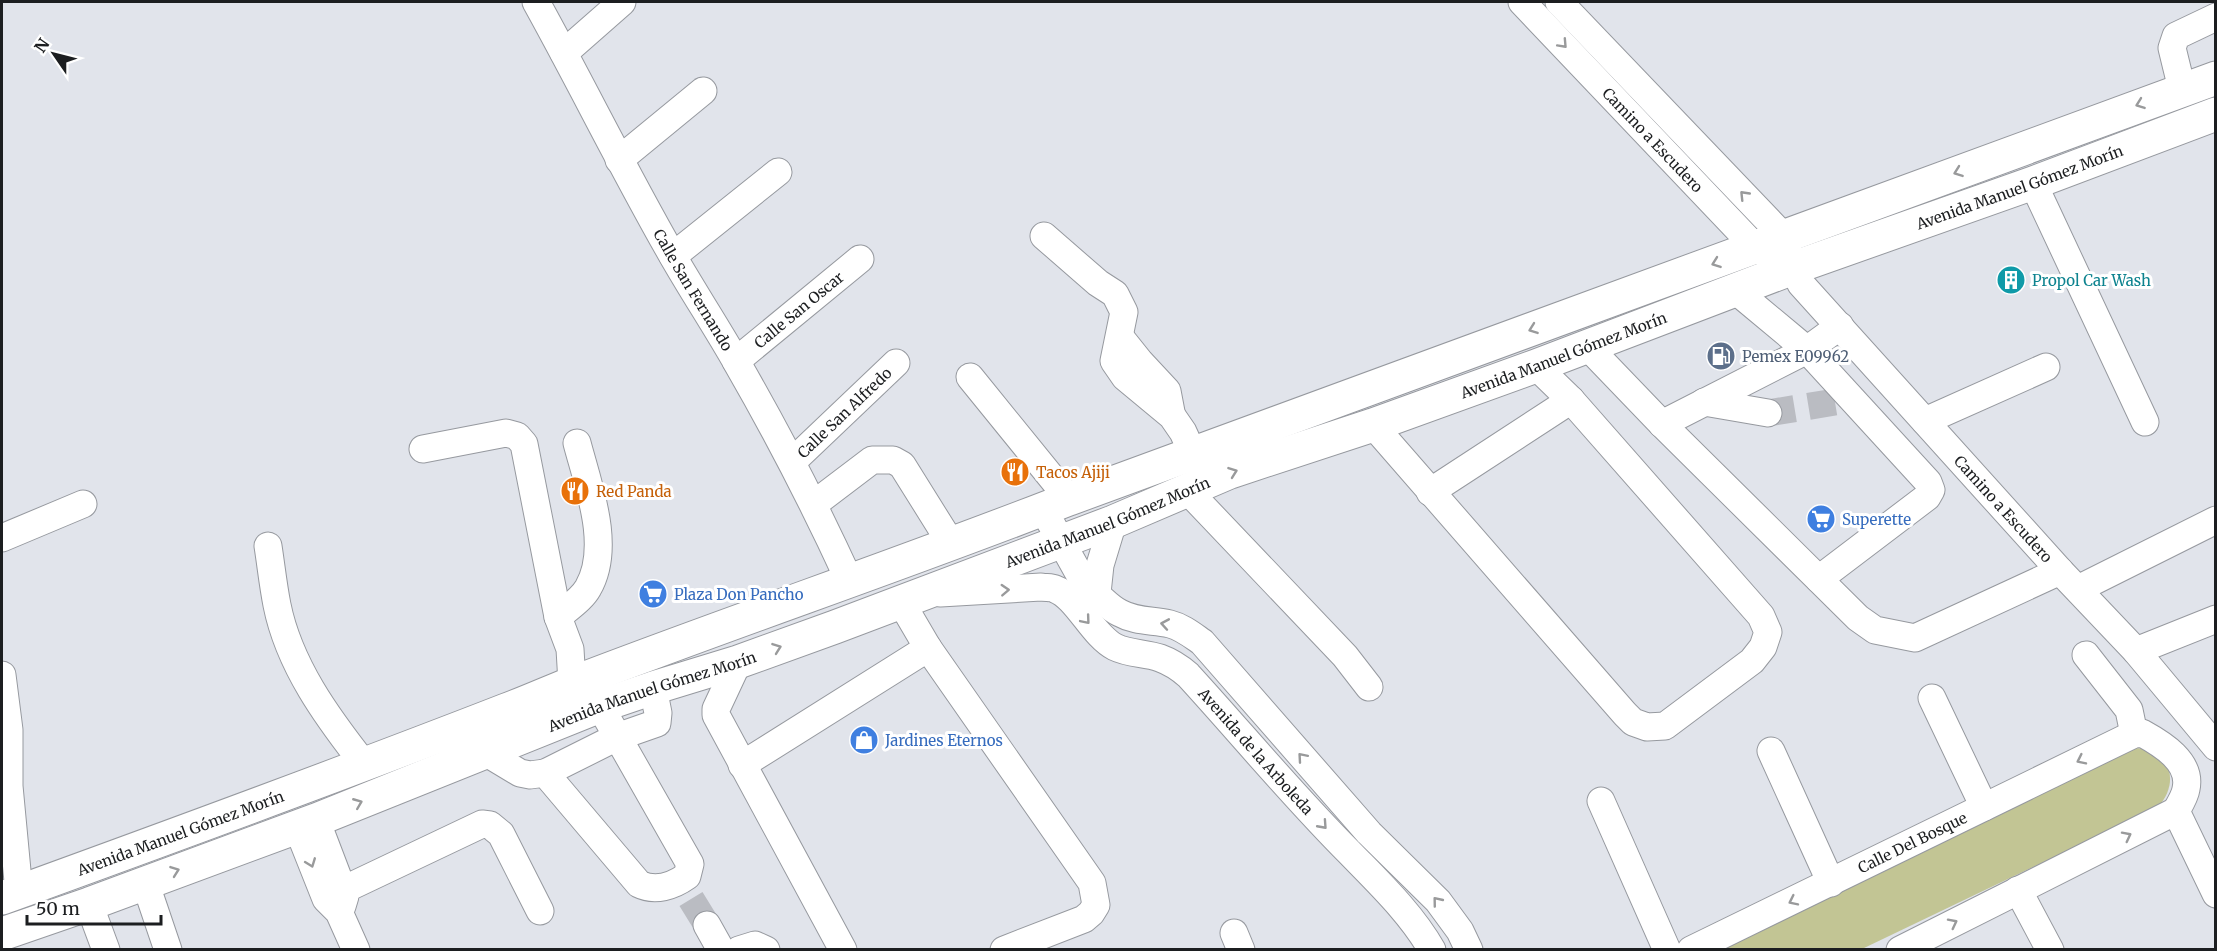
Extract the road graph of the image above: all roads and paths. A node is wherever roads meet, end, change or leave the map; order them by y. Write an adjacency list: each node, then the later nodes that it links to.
1 (536, 2): 6 (street, Calle San Fernando)
2 (622, 2): 6 (street)
3 (1522, 2): 15 (street, Camino a Escudero, one-way to 15)
4 (1559, 2): 15 (street, Camino a Escudero, one-way to 4)
5 (2216, 18): 8 (street)
6 (564, 53): 11 (street, Calle San Fernando)
7 (2216, 78): 8 (main road, Avenida Manuel Gómez Morín)
8 (2182, 89): 15 (main road, Avenida Manuel Gómez Morín, one-way to 15)
9 (703, 91): 11 (street)
10 (2216, 114): 13 (main road, Avenida Manuel Gómez Morín)
11 (619, 160): 16 (street, Calle San Fernando)
12 (778, 172): 16 (street)
13 (2033, 183): 18 (main road, Avenida Manuel Gómez Morín); 34 (street)
14 (1044, 236): 39 (street)
15 (1770, 242): 18 (street, Camino a Escudero); 39 (main road, Avenida Manuel Gómez Morín, one-way to 39)
16 (673, 256): 23 (street, Calle San Fernando)
17 (860, 259): 23 (street, Calle San Oscar)
18 (1793, 268): 19 (main road, Avenida Manuel Gómez Morín); 20 (street, Camino a Escudero)
19 (1735, 290): 21 (main road, Avenida Manuel Gómez Morín); 22 (street)
20 (1840, 326): 22 (street); 33 (street, Camino a Escudero)
21 (1587, 346): 25 (main road, Avenida Manuel Gómez Morín); 35 (street)
22 (1806, 350): 29 (street); 31 (street)
23 (736, 361): 40 (street, Calle San Fernando)
24 (896, 363): 40 (street, Calle San Alfredo)
25 (1536, 366): 28 (street); 36 (main road, Avenida Manuel Gómez Morín)
26 (2046, 367): 33 (street)
27 (970, 377): 45 (street, Avenida de la Arboleda)
28 (1571, 400): 42 (street); 42 (street)
29 (1704, 402): 32 (street); 35 (street)
30 (1835, 402): 31 (street)
31 (1863, 411): 52 (street)
32 (1768, 413)
33 (1925, 421): 54 (street, Camino a Escudero)
34 (2145, 422)
35 (1662, 424): 52 (street)
36 (1373, 425): 41 (main road, Avenida Manuel Gómez Morín, one-way to 36); 42 (street)
37 (577, 443): 58 (street)
38 (423, 449): 58 (street)
39 (1193, 454): 45 (main road, Avenida Manuel Gómez Morín)
40 (792, 462): 44 (street, Calle San Fernando)
41 (1187, 490): 47 (main road, Avenida Manuel Gómez Morín); 67 (street)
42 (1430, 492)
43 (83, 504): 48 (street)
44 (814, 504): 50 (street); 53 (street, Calle San Fernando)
45 (1056, 504): 49 (street, Avenida de la Arboleda); 50 (main road, Avenida Manuel Gómez Morín)
46 (2216, 520): 54 (street)
47 (1113, 522): 49 (main road, Avenida Manuel Gómez Morín); 56 (street)
48 (2, 538)
49 (1062, 541): 56 (street, Avenida de la Arboleda); 57 (main road, Avenida Manuel Gómez Morín)
50 (952, 545): 53 (main road, Avenida Manuel Gómez Morín)
51 (268, 546): 78 (street)
52 (1819, 579): 54 (street)
53 (849, 580): 66 (main road, Avenida Manuel Gómez Morín)
54 (2069, 580): 61 (street, Camino a Escudero)
55 (1055, 589): 56 (street); 57 (street, one-way to 55); 70 (street, Avenida de la Arboleda, one-way to 70)
56 (1092, 591): 65 (street, Avenida de la Arboleda, one-way to 56)
57 (913, 597): 60 (street); 63 (main road, Avenida Manuel Gómez Morín, one-way to 57)
58 (558, 617): 66 (street)
59 (2216, 619): 61 (street)
60 (928, 648): 79 (street); 105 (street)
61 (2136, 651): 75 (street, Camino a Escudero)
62 (2085, 655): 73 (street)
63 (738, 662): 68 (main road, Avenida Manuel Gómez Morín); 79 (street)
64 (2, 675): 92 (street)
65 (1232, 678): 70 (street); 86 (street, Avenida de la Arboleda, one-way to 65)
66 (572, 683): 78 (main road, Avenida Manuel Gómez Morín)
67 (1369, 687)
68 (653, 688): 71 (main road, Avenida Manuel Gómez Morín); 74 (street)
69 (1932, 698): 83 (street)
70 (1210, 699): 87 (street, Avenida de la Arboleda, one-way to 87)
71 (600, 706): 72 (main road, Avenida Manuel Gómez Morín); 74 (street)
72 (556, 724): 77 (main road, Avenida Manuel Gómez Morín); 81 (street)
73 (2134, 734): 80 (street); 83 (street, Calle Del Bosque, one-way to 83)
74 (617, 736): 81 (street); 81 (street)
75 (2216, 748): 80 (street)
76 (1772, 751): 89 (street)
77 (485, 752): 81 (street); 85 (main road, Avenida Manuel Gómez Morín, one-way to 77)
78 (364, 764): 92 (main road, Avenida Manuel Gómez Morín)
79 (742, 765): 104 (street)
80 (2183, 765): 84 (street)
81 (545, 773)
82 (1601, 801): 108 (street)
83 (1984, 807): 89 (street, Calle Del Bosque)
84 (2176, 811): 90 (street, one-way to 84); 91 (street)
85 (306, 823): 88 (main road, Avenida Manuel Gómez Morín, one-way to 85); 93 (street)
86 (1390, 851): 87 (street); 107 (street, Avenida de la Arboleda, one-way to 86)
87 (1366, 869): 106 (street, Avenida de la Arboleda)
88 (145, 882): 94 (main road, Avenida Manuel Gómez Morín); 99 (street)
89 (1831, 883): 109 (street, Calle Del Bosque, one-way to 109)
90 (2018, 890): 110 (street, one-way to 90); 111 (street)
91 (2216, 894)
92 (10, 895)
93 (341, 901): 95 (street); 100 (street)
94 (90, 904): 97 (main road, Avenida Manuel Gómez Morín); 98 (street)
95 (540, 911)
96 (707, 925): 101 (street)
97 (2, 934)
98 (105, 950)
99 (168, 950)
100 (356, 950)
101 (721, 950)
102 (739, 950): 103 (street)
103 (766, 950)
104 (843, 950)
105 (1004, 950)
106 (1432, 950)
107 (1469, 950)
108 (1667, 950)
109 (1691, 950)
110 (1900, 950)
111 (2050, 950)

